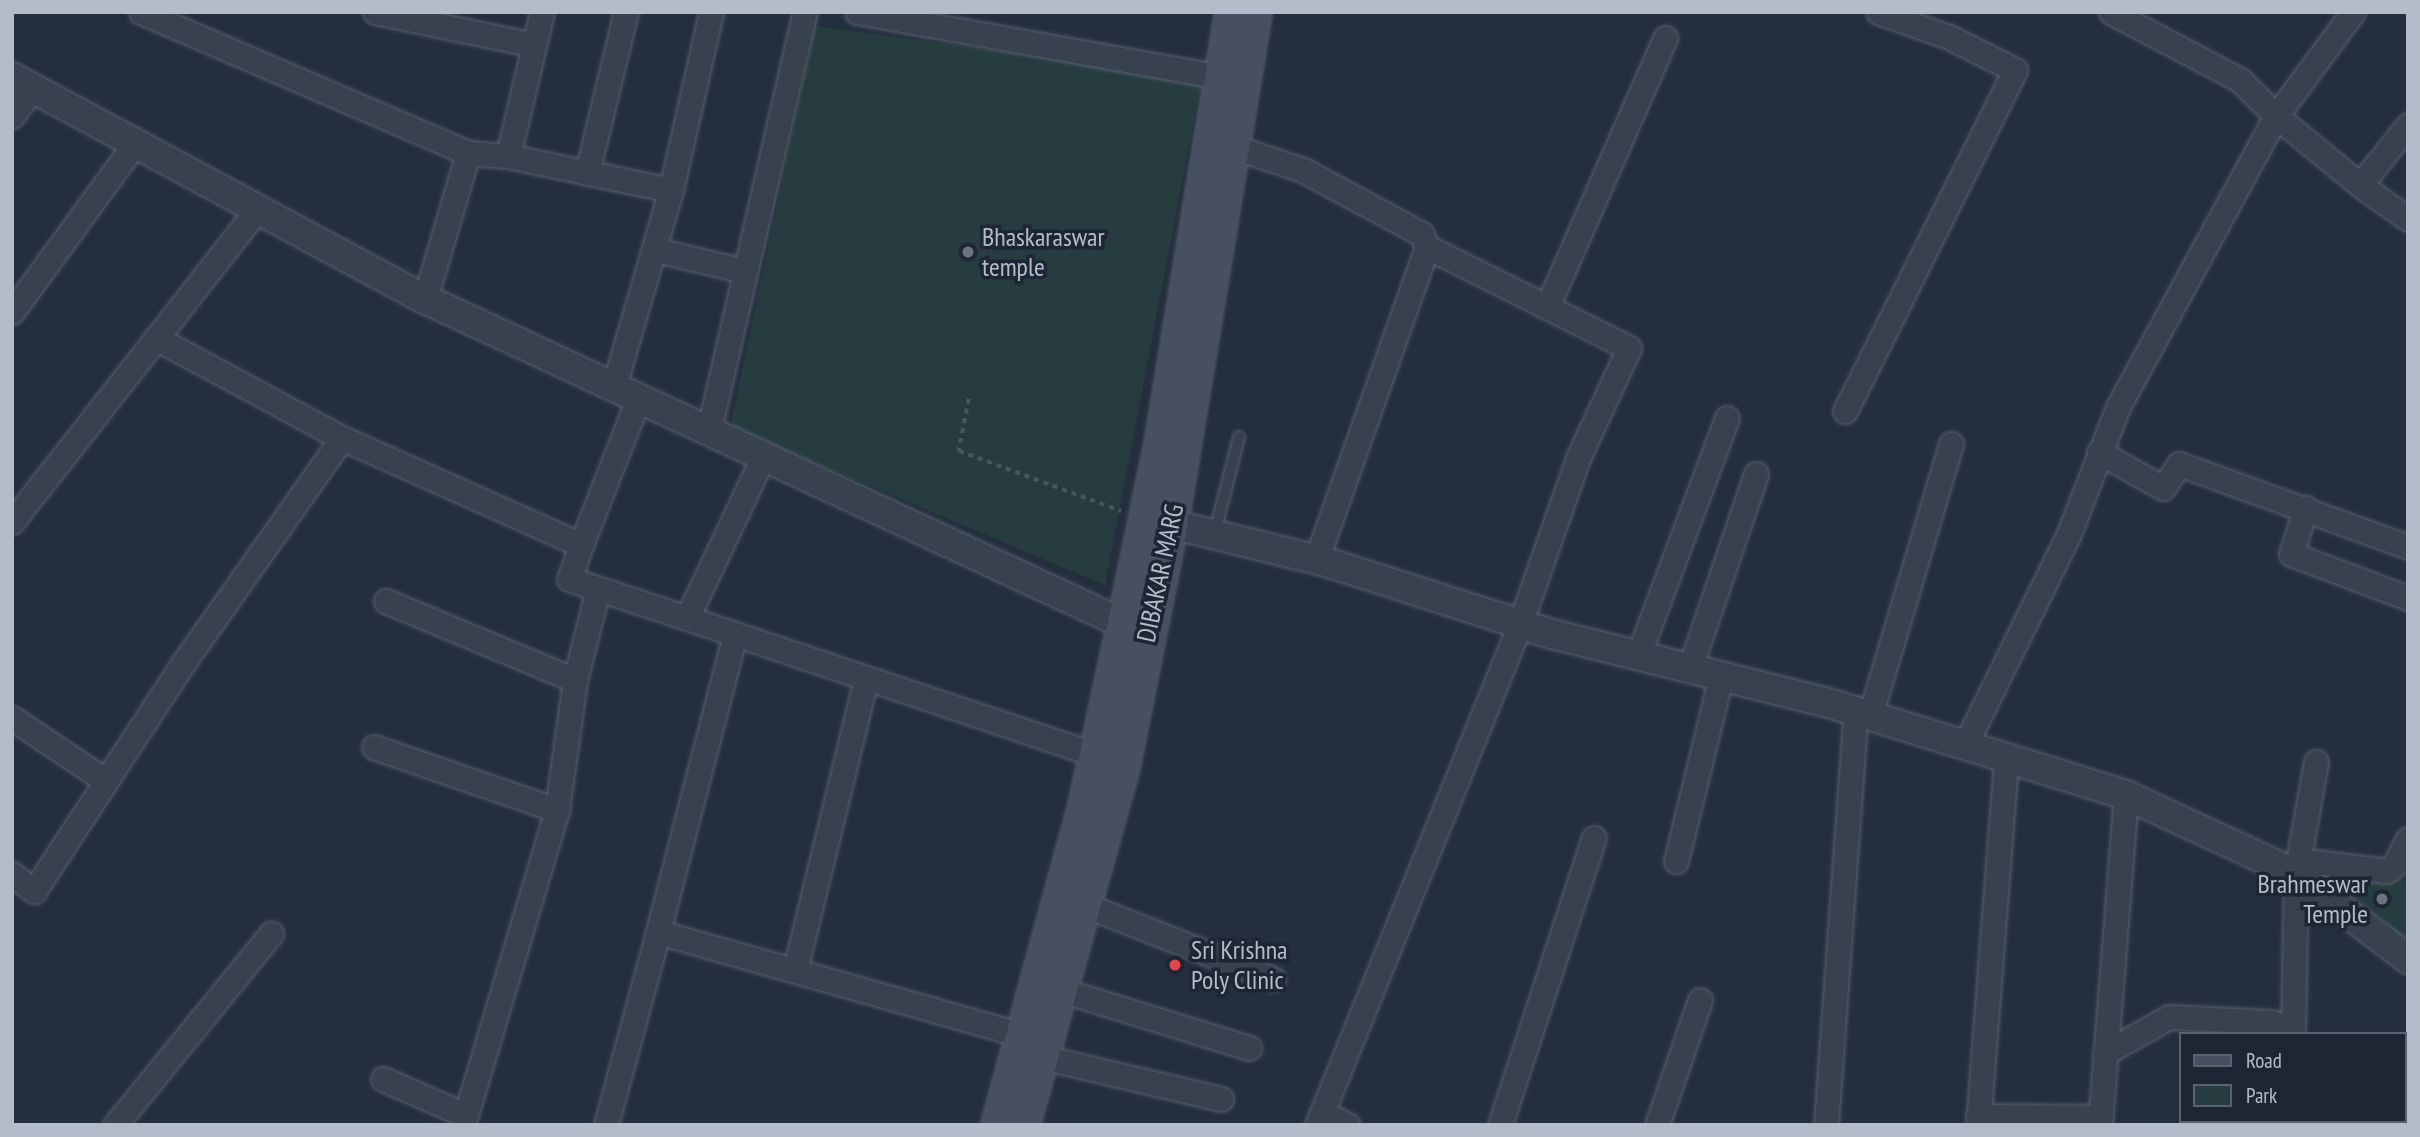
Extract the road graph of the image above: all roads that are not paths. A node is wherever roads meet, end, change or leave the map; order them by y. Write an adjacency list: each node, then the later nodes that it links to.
1 (141, 12): 23 (street)
2 (375, 12): 15 (street)
3 (542, 12): 15 (street)
4 (626, 12): 25 (street)
5 (711, 12): 27 (street)
6 (805, 12): 32 (street)
7 (857, 12): 13 (street)
8 (1232, 12): 16 (main road, DIBAKAR MARG)
9 (1255, 12): 22 (main road, DIBAKAR MARG)
10 (1878, 12): 38 (street)
11 (2111, 12): 19 (street)
12 (2353, 12): 19 (street)
13 (925, 18): 16 (street)
14 (1665, 38): 34 (street)
15 (534, 45): 24 (street)
16 (1222, 77): 48 (main road, DIBAKAR MARG)
17 (22, 84): 18 (street); 21 (street)
18 (12, 116)
19 (2276, 116): 26 (street); 44 (street)
20 (2408, 125): 26 (street)
21 (134, 145): 28 (street); 35 (street)
22 (1234, 147): 30 (street); 48 (main road, DIBAKAR MARG)
23 (468, 153): 24 (street); 33 (street)
24 (508, 156): 25 (street)
25 (587, 173): 27 (street)
26 (2360, 184): 29 (street)
27 (671, 190): 31 (street)
28 (257, 210): 33 (street); 36 (street)
29 (2408, 219)
30 (1427, 247): 34 (street); 53 (street)
31 (656, 250): 32 (street); 37 (street)
32 (745, 271): 40 (street)
33 (425, 299): 37 (street)
34 (1547, 307): 59 (street)
35 (12, 312)
36 (156, 338): 42 (street); 49 (street)
37 (626, 392): 40 (street); 51 (street)
38 (1845, 411)
39 (1727, 418): 61 (street)
40 (709, 430): 45 (street)
41 (1239, 437): 50 (lane)
42 (342, 438): 51 (street); 73 (street)
43 (1951, 444): 66 (street)
44 (2099, 452): 47 (street); 68 (street)
45 (764, 455): 57 (street); 58 (street)
46 (1756, 474): 62 (street)
47 (2306, 509): 52 (street); 55 (street)
48 (1159, 521): 50 (street); 58 (main road, DIBAKAR MARG); 81 (main road, DIBAKAR MARG)
49 (12, 522)
50 (1214, 535): 53 (street)
51 (581, 545): 54 (street)
52 (2408, 547)
53 (1316, 560): 59 (street)
54 (598, 589): 57 (street); 65 (street)
55 (2408, 598)
56 (386, 601): 65 (street)
57 (687, 618): 60 (street)
58 (1124, 624): 70 (main road, DIBAKAR MARG)
59 (1520, 624): 61 (street); 95 (street)
60 (735, 634): 64 (street); 82 (street)
61 (1638, 656): 62 (street)
62 (1690, 668): 63 (street)
63 (1721, 676): 66 (street); 78 (street)
64 (866, 679): 70 (street); 85 (street)
65 (575, 680): 75 (street)
66 (1863, 713): 68 (street); 106 (street)
67 (12, 718): 73 (street)
68 (1966, 743): 71 (street)
69 (374, 747): 75 (street)
70 (1096, 755): 90 (main road, DIBAKAR MARG)
71 (2006, 757): 74 (street); 97 (street)
72 (2316, 762): 79 (street)
73 (106, 781): 80 (street)
74 (2126, 795): 79 (street); 92 (street)
75 (557, 810): 96 (street)
76 (1594, 838): 104 (street)
77 (2408, 839): 79 (street)
78 (1676, 862)
79 (2298, 867): 84 (street); 89 (street)
80 (14, 880)
81 (1085, 905): 86 (street); 87 (main road, DIBAKAR MARG)
82 (658, 932): 85 (street); 100 (street)
83 (271, 934): 99 (street)
84 (2408, 959)
85 (795, 970): 90 (street)
86 (1273, 979)
87 (1061, 990): 90 (main road, DIBAKAR MARG); 91 (street)
88 (1700, 1000): 105 (street)
89 (2293, 1032): 92 (street)
90 (1038, 1045): 94 (street); 101 (main road, DIBAKAR MARG); 102 (main road, DIBAKAR MARG)
91 (1249, 1048)
92 (2105, 1053): 98 (street)
93 (383, 1079): 96 (street)
94 (1221, 1099)
95 (1320, 1119): 103 (street)
96 (464, 1120)
97 (1978, 1120): 98 (street)
98 (2100, 1121)
99 (115, 1125)
100 (606, 1125)
101 (998, 1125)
102 (1023, 1125)
103 (1348, 1125)
104 (1500, 1125)
105 (1657, 1125)
106 (1826, 1125)

